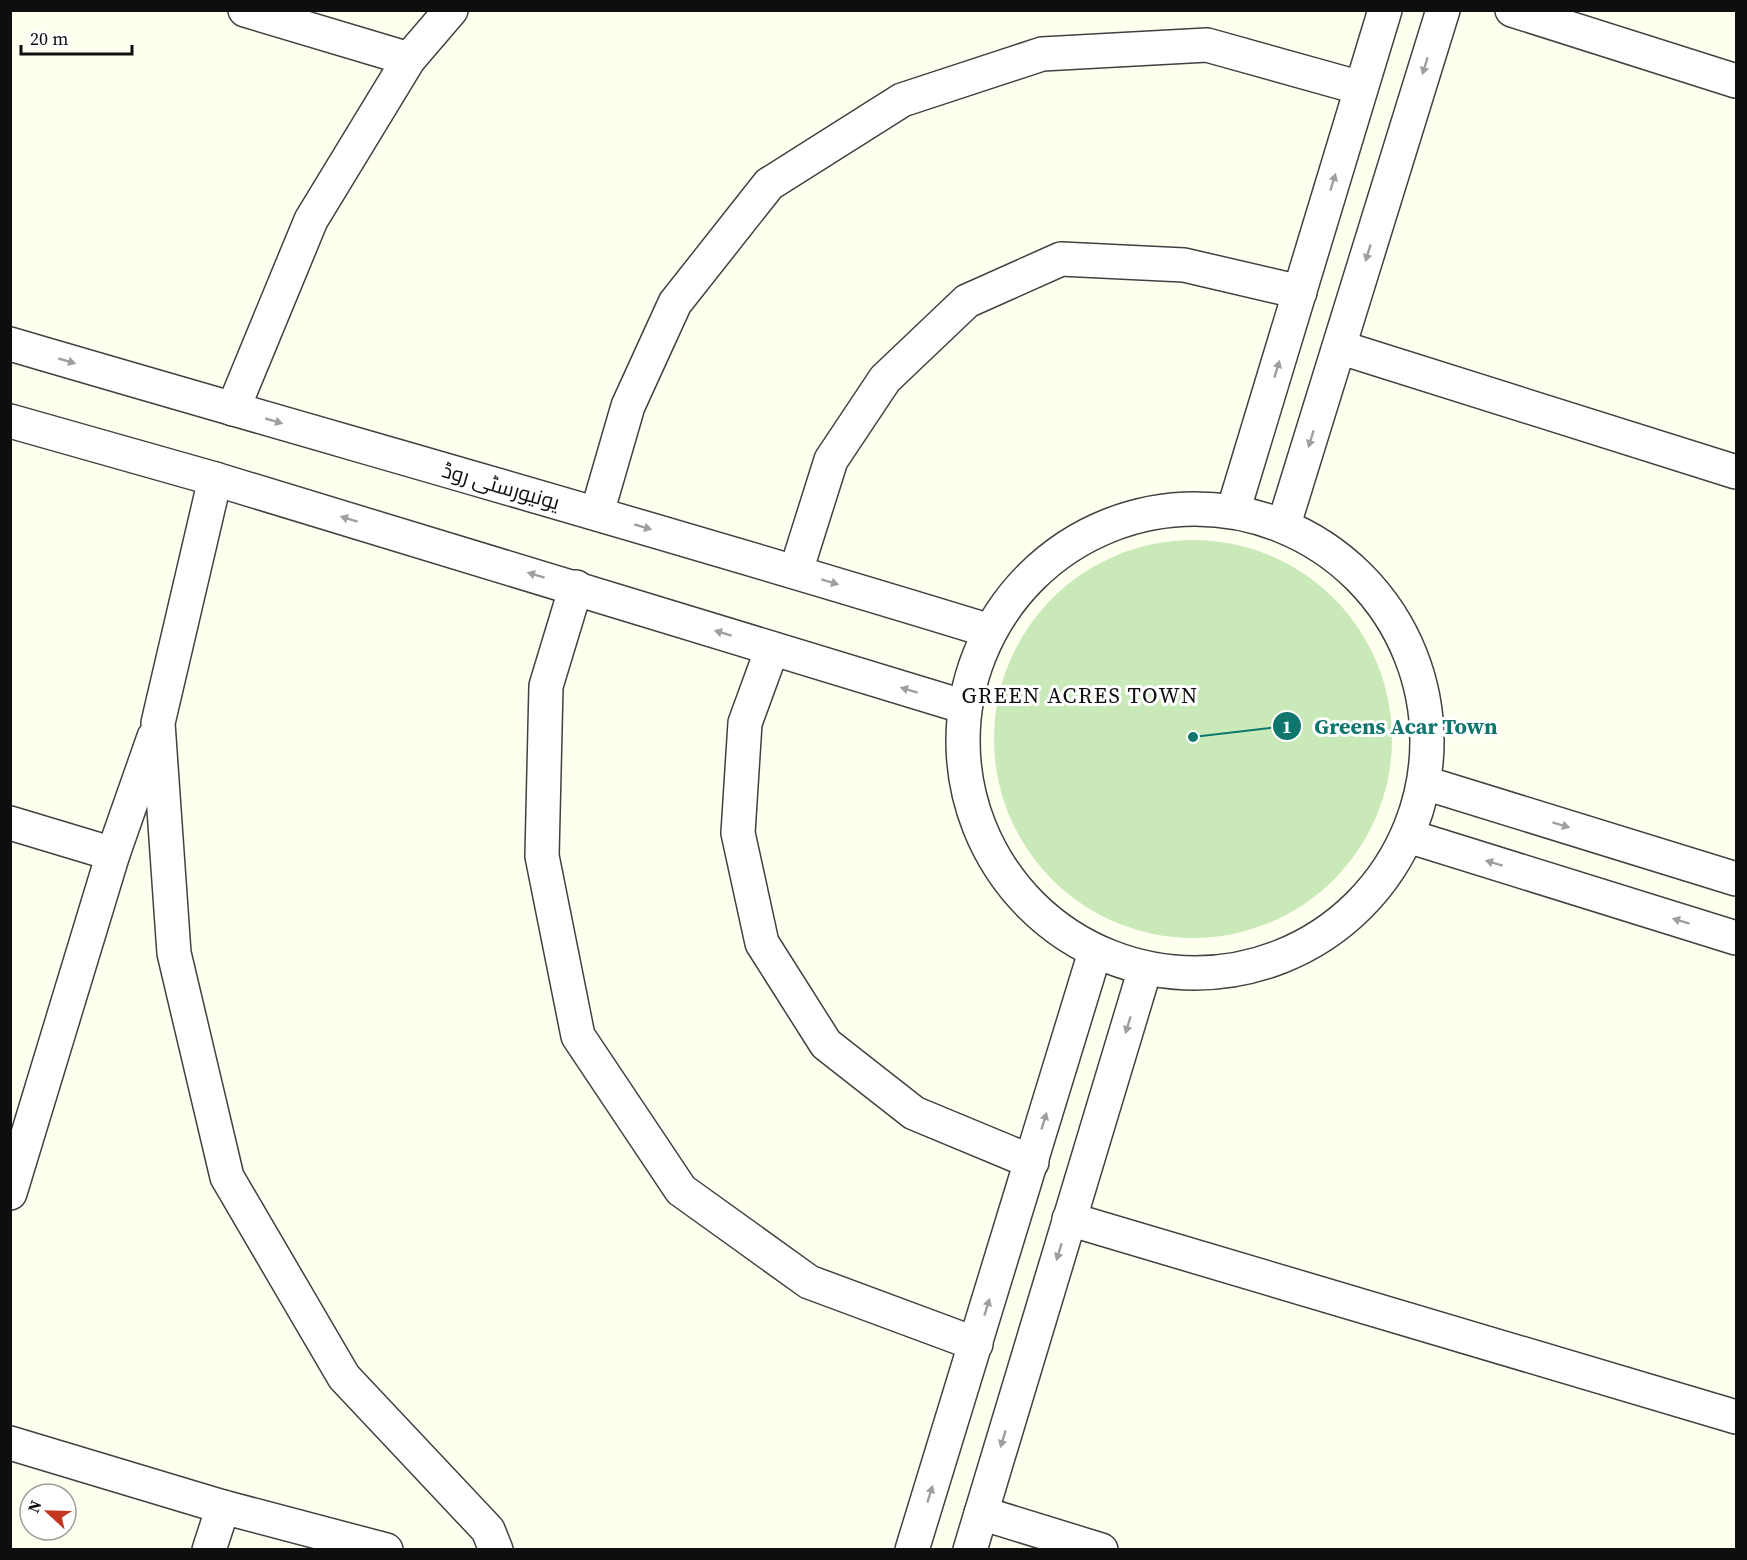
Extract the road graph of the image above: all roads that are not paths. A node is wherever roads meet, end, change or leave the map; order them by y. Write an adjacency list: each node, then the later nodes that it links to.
1 (244, 10): 6 (street)
2 (451, 10): 6 (street)
3 (1385, 10): 8 (street)
4 (1443, 10): 11 (street, one-way to 11)
5 (1512, 10): 7 (street)
6 (409, 59): 12 (street)
7 (1737, 81)
8 (1361, 88): 9 (street, one-way to 8); 17 (street)
9 (1300, 292): 16 (street, one-way to 9); 19 (street)
10 (10, 345): 12 (street, یونیورسٹی روڈ, one-way to 12)
11 (1339, 347): 14 (street); 18 (street, one-way to 18)
12 (233, 410): 17 (street, یونیورسٹی روڈ, one-way to 17)
13 (10, 421): 15 (street)
14 (1737, 472)
15 (215, 479): 20 (street, one-way to 15); 24 (street)
16 (1235, 505): 18 (street); 21 (street)
17 (597, 513): 19 (street, یونیورسٹی روڈ, one-way to 19)
18 (1285, 521): 25 (street)
19 (796, 571): 21 (street, یونیورسٹی روڈ, one-way to 21)
20 (576, 587): 22 (street, one-way to 20); 37 (street)
21 (990, 631): 23 (street)
22 (772, 649): 23 (street, one-way to 22); 34 (street)
23 (965, 707): 31 (street)
24 (158, 723): 28 (street); 44 (street)
25 (1425, 783): 27 (street); 29 (street, one-way to 29)
26 (10, 823): 28 (street)
27 (1408, 836): 30 (street, one-way to 27); 32 (street)
28 (113, 854): 33 (street)
29 (1737, 879)
30 (1737, 938)
31 (1095, 952): 32 (street); 34 (street, one-way to 31)
32 (1145, 969): 36 (street, one-way to 36)
33 (17, 1149): 35 (street)
34 (1032, 1162): 37 (street, one-way to 34)
35 (10, 1193)
36 (1070, 1219): 38 (street); 41 (street, one-way to 41)
37 (976, 1344): 45 (street, one-way to 37)
38 (1737, 1417)
39 (10, 1443): 40 (street)
40 (223, 1508): 42 (street); 43 (street)
41 (981, 1513): 46 (street); 47 (street)
42 (209, 1550)
43 (386, 1550)
44 (496, 1550)
45 (912, 1550)
46 (970, 1550)
47 (1101, 1550)

